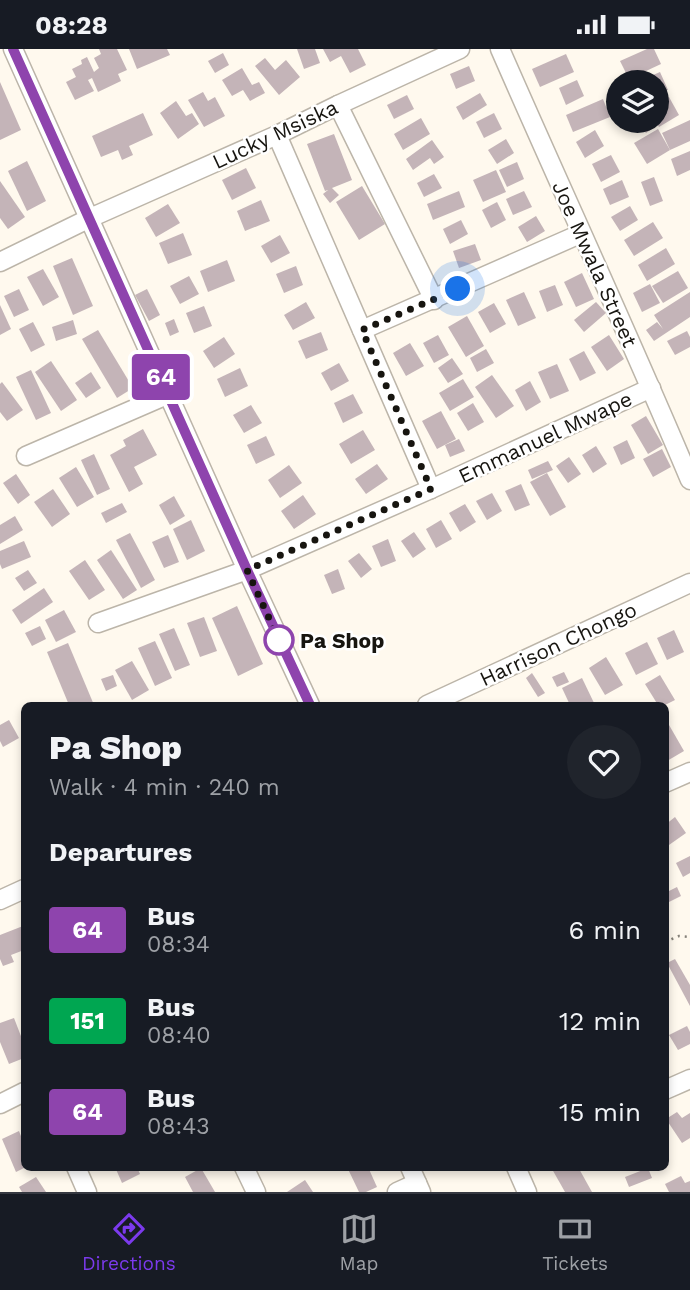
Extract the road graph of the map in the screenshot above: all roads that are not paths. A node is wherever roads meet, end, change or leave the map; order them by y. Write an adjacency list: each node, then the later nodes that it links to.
1 (13, 49): 6 (street)
2 (460, 49): 4 (street, Lucky Msiska)
3 (499, 49): 7 (street, Joe Mwala Street)
4 (338, 105): 5 (street, Lucky Msiska); 9 (street)
5 (277, 135): 6 (street, Lucky Msiska); 10 (street)
6 (90, 218): 8 (street, Lucky Msiska); 12 (street)
7 (580, 234): 9 (street); 11 (street, Joe Mwala Street)
8 (0, 262)
9 (434, 300): 10 (street)
10 (362, 330): 15 (street)
11 (651, 388): 14 (street, Joe Mwala Street); 15 (street, Emmanuel Mwape)
12 (169, 394): 13 (street); 16 (street)
13 (26, 456)
14 (690, 479)
15 (431, 489): 16 (street, Emmanuel Mwape)
16 (247, 570): 18 (street, Emmanuel Mwape); 19 (street)
17 (690, 583): 20 (street, Harrison Chongo)
18 (98, 624)
19 (309, 702)
20 (433, 702)
21 (690, 772): 22 (street)
22 (669, 781)
23 (21, 890): 24 (street)
24 (0, 899)
25 (690, 1079): 26 (street)
26 (669, 1088)
27 (21, 1094): 28 (street)
28 (0, 1104)
29 (78, 1171): 33 (street)
30 (246, 1171): 34 (street)
31 (518, 1171): 36 (street)
32 (416, 1181): 35 (street)
33 (87, 1192)
34 (256, 1192)
35 (397, 1192)
36 (527, 1192)

